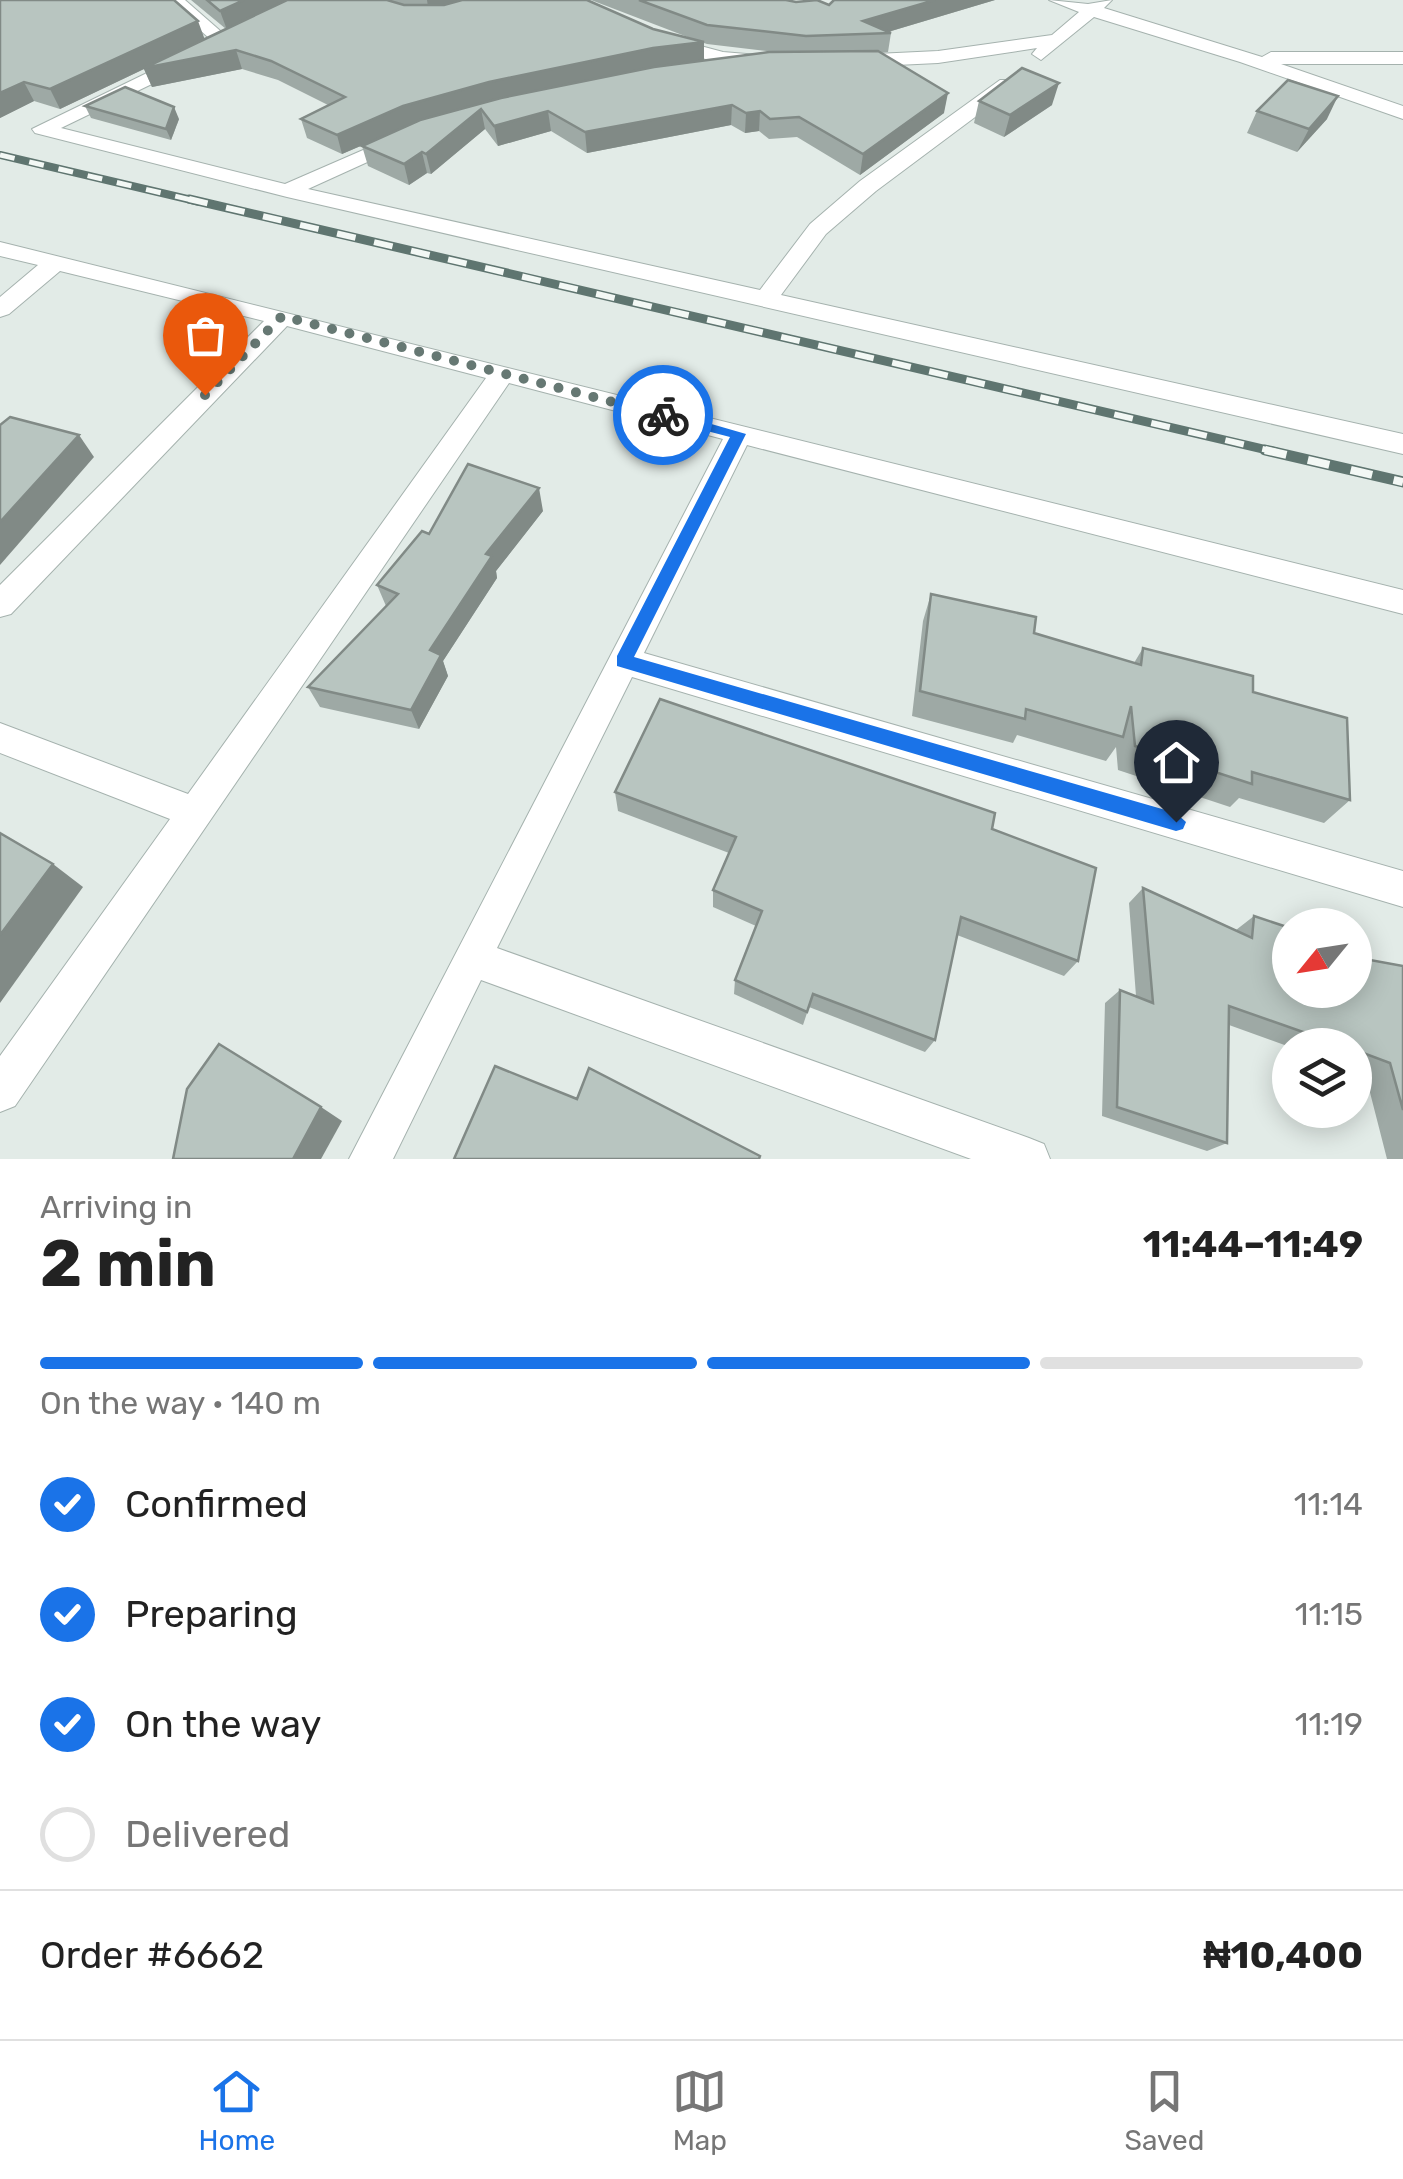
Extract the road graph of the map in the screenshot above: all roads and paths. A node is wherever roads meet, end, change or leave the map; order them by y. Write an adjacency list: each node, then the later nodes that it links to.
1 (175, 0): 12 (street)
2 (1058, 0): 3 (street)
3 (1097, 5): 5 (street); 6 (street)
4 (653, 38): 9 (street)
5 (1056, 40): 8 (street); 15 (street)
6 (1247, 58): 7 (street); 10 (street)
7 (1403, 58)
8 (841, 62)
9 (692, 72)
10 (1403, 113)
11 (416, 133): 12 (street)
12 (287, 191): 15 (street)
13 (0, 250): 14 (street)
14 (55, 263): 16 (street); 17 (street)
15 (767, 298): 20 (street)
16 (0, 309)
17 (282, 316): 18 (street); 22 (street)
18 (502, 374): 19 (street); 25 (street)
19 (738, 434): 21 (street); 23 (street)
20 (1403, 444)
21 (1403, 602)
22 (0, 605)
23 (624, 661): 26 (street); 27 (street)
24 (0, 738): 25 (street)
25 (195, 813): 28 (street)
26 (1403, 889)
27 (472, 958): 29 (street); 30 (street)
28 (0, 1091)
29 (370, 1159)
30 (1029, 1159)

